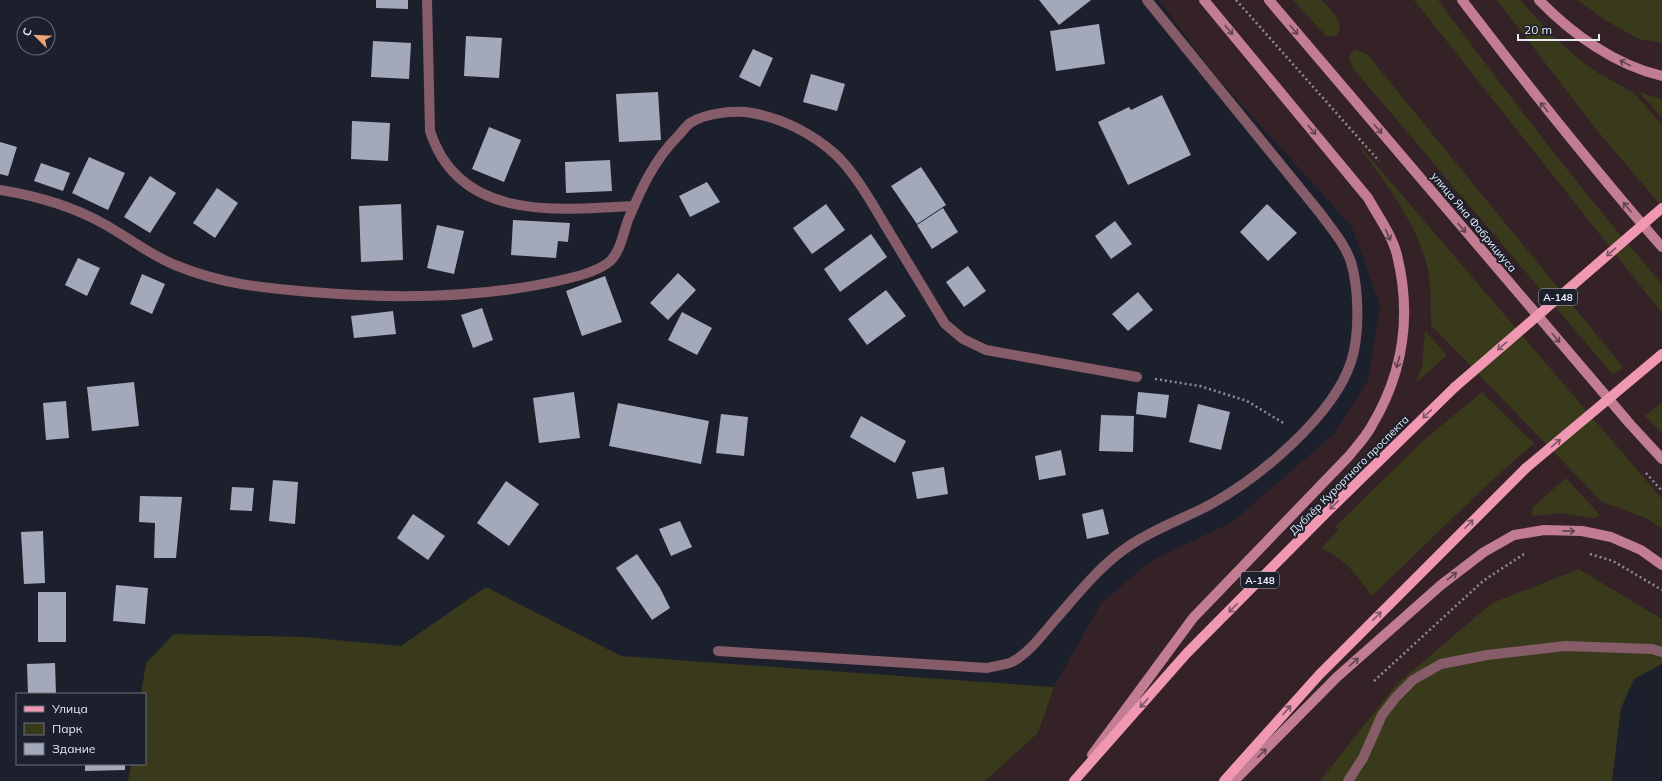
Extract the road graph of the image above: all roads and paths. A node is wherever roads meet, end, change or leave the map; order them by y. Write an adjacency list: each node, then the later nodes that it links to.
1 (427, 0): 9 (street)
2 (1146, 0): 14 (street)
3 (1204, 0): 23 (main road, А-148, one-way to 23)
4 (1269, 0): 15 (main road, улица Яна Фабрициуса / А-148, one-way to 15)
5 (1462, 0): 11 (main road, one-way to 5)
6 (1539, 0): 7 (main road, one-way to 6)
7 (1662, 76)
8 (0, 190): 9 (street)
9 (634, 206): 13 (street)
10 (1662, 208): 23 (main road, Дублёр Курортного проспекта / А-148, one-way to 23, bridge)
11 (1662, 247)
12 (1662, 354): 24 (main road, one-way to 12, bridge)
13 (1137, 377): 14 (path)
14 (1301, 434): 20 (street)
15 (1662, 459)
16 (1531, 552): 22 (path)
17 (1587, 553): 19 (path)
18 (1662, 565): 25 (main road, one-way to 18)
19 (1662, 590)
20 (718, 651)
21 (1662, 652): 26 (street)
22 (1374, 682)
23 (1074, 781)
24 (1224, 781)
25 (1234, 781)
26 (1348, 781)

